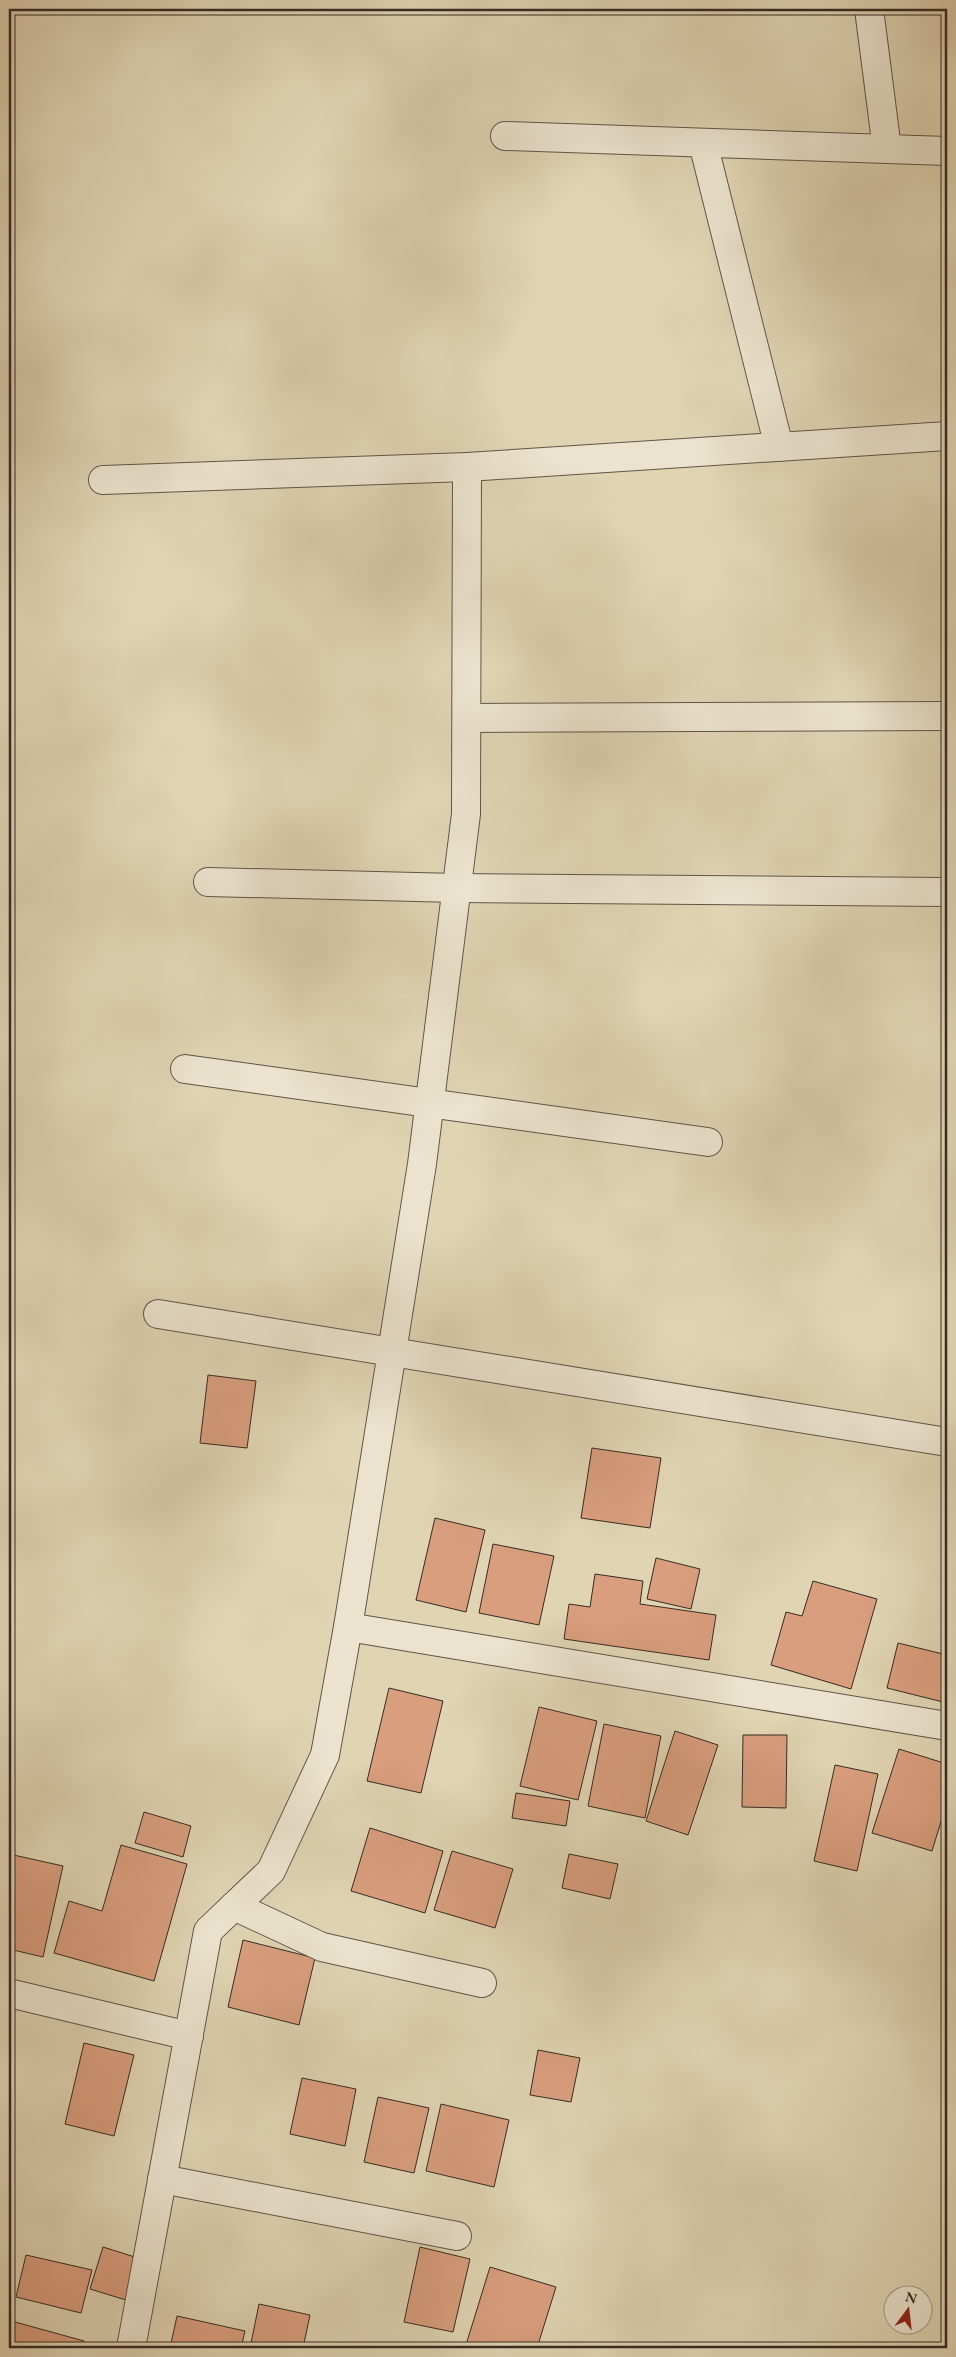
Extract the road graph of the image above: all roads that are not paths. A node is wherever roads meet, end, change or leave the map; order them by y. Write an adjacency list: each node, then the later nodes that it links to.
1 (869, 9): 4 (street)
2 (505, 136): 3 (street)
3 (703, 143): 4 (street); 7 (street)
4 (887, 149): 5 (street)
5 (947, 151)
6 (947, 436): 7 (street)
7 (779, 447): 8 (street)
8 (467, 467): 9 (street); 11 (street)
9 (104, 480)
10 (947, 716): 11 (street)
11 (467, 718): 13 (street)
12 (208, 882): 13 (street)
13 (457, 888): 14 (street); 16 (street)
14 (947, 892)
15 (185, 1070): 16 (street)
16 (429, 1104): 17 (street); 19 (street)
17 (708, 1142)
18 (158, 1314): 19 (street)
19 (391, 1354): 20 (street); 21 (street)
20 (947, 1442)
21 (348, 1627): 22 (street); 23 (street)
22 (947, 1726)
23 (234, 1906): 24 (street); 26 (street)
24 (482, 1983)
25 (9, 1993): 26 (street)
26 (189, 2036): 27 (street)
27 (162, 2179): 28 (street); 29 (street)
28 (457, 2236)
29 (131, 2348)

